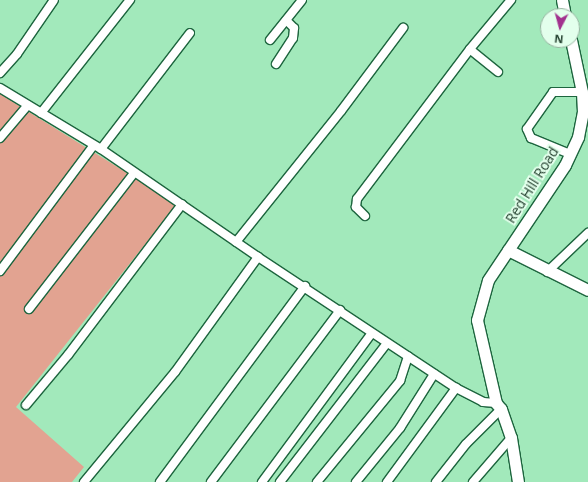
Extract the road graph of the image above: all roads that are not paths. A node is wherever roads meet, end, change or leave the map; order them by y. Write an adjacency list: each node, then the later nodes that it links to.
1 (54, 0): 13 (street)
2 (130, 0): 17 (street)
3 (302, 0): 5 (street)
4 (511, 0): 10 (street)
5 (286, 20): 8 (street); 11 (street)
6 (403, 28): 26 (street)
7 (190, 33): 20 (street)
8 (270, 40)
9 (573, 48): 15 (street, Red Hill Road)
10 (470, 50): 12 (street); 24 (street)
11 (276, 64)
12 (498, 72)
13 (0, 73)
14 (0, 88): 16 (street)
15 (582, 92): 18 (street, Red Hill Road); 21 (street)
16 (28, 105): 17 (street); 19 (street)
17 (41, 113): 20 (street)
18 (584, 123): 21 (street, Red Hill Road)
19 (0, 138)
20 (98, 147): 22 (street); 29 (street)
21 (570, 154): 27 (street, Red Hill Road)
22 (134, 173): 23 (street); 33 (street)
23 (182, 204): 26 (street); 40 (street)
24 (365, 216)
25 (588, 233): 30 (street)
26 (236, 242): 28 (street)
27 (508, 250): 30 (street); 41 (street, Red Hill Road)
28 (258, 257): 31 (street); 43 (street)
29 (0, 271)
30 (548, 272): 32 (street)
31 (305, 286): 34 (street); 44 (street)
32 (588, 290)
33 (29, 309)
34 (340, 310): 35 (street); 45 (street)
35 (372, 333): 36 (street); 46 (street)
36 (387, 343): 37 (street); 47 (street)
37 (408, 356): 38 (street); 48 (street)
38 (434, 374): 39 (street); 49 (street)
39 (456, 388): 41 (street); 50 (street)
40 (26, 405)
41 (498, 406): 42 (street, Red Hill Road); 51 (street)
42 (511, 438): 52 (street); 53 (street, Red Hill Road)
43 (84, 482)
44 (160, 482)
45 (211, 482)
46 (262, 482)
47 (280, 482)
48 (317, 482)
49 (356, 482)
50 (387, 482)
51 (436, 482)
52 (473, 482)
53 (518, 482)

